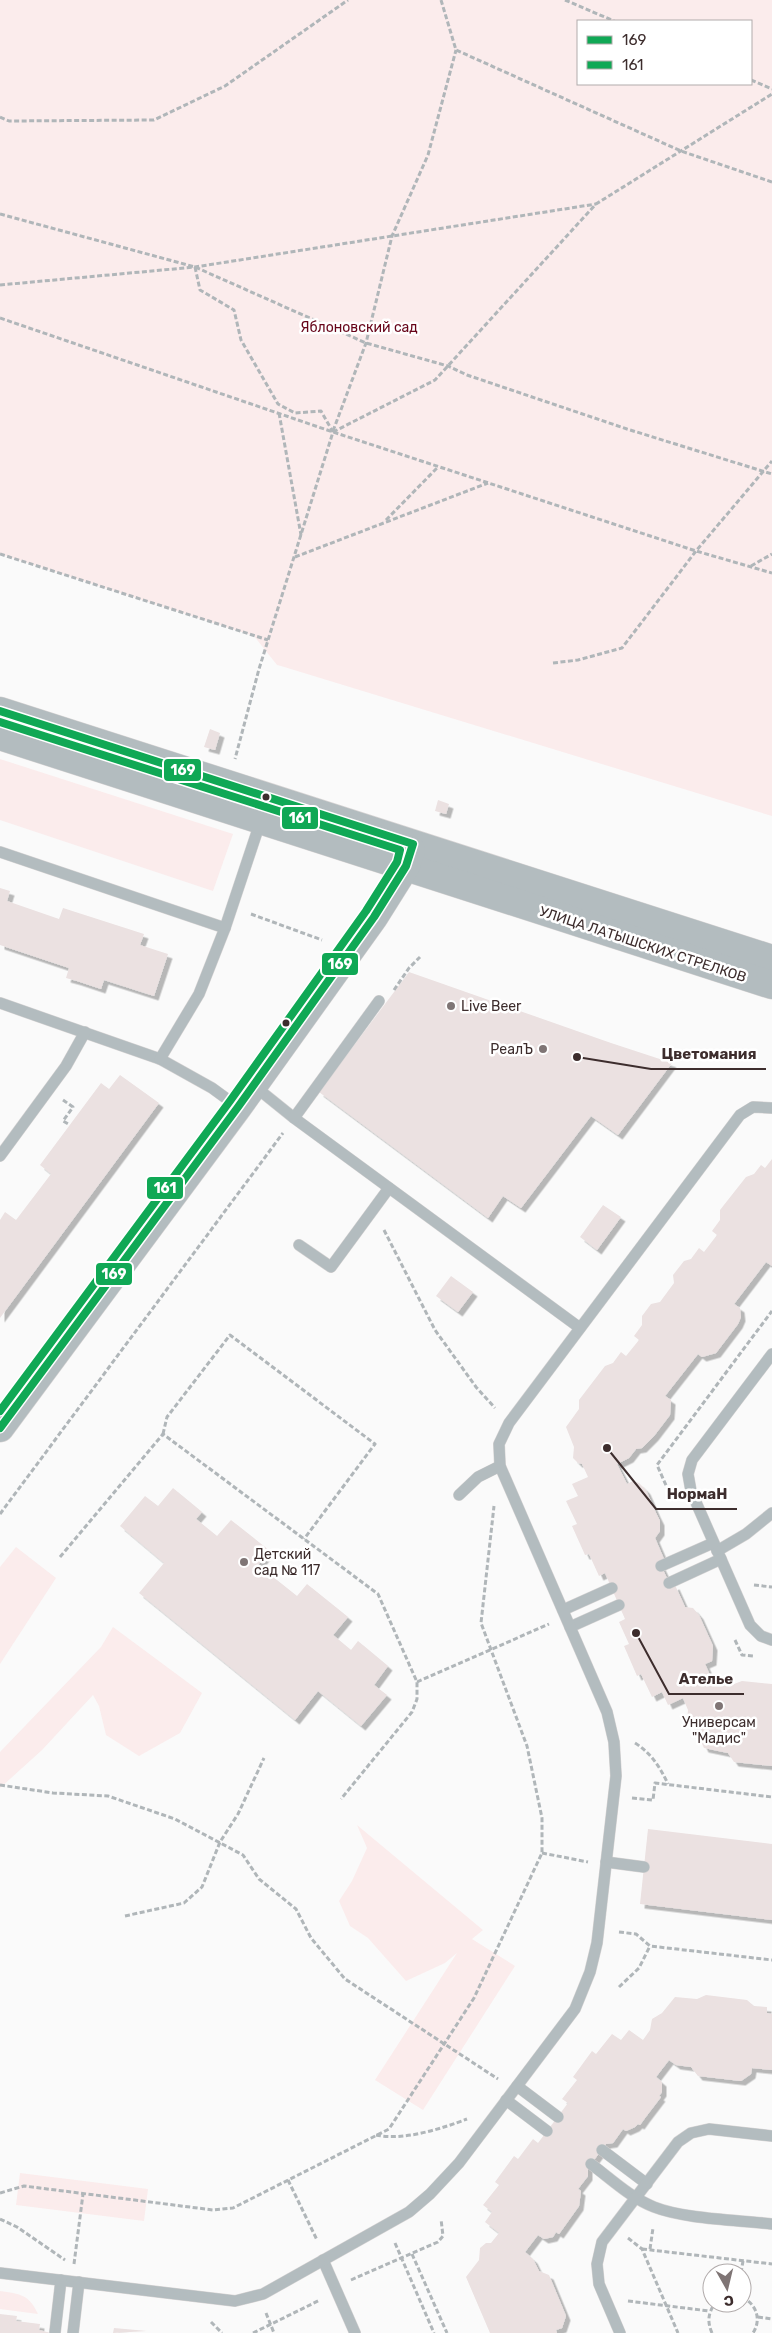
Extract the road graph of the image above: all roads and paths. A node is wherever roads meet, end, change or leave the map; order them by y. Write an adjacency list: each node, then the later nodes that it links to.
1 (348, 0): 9 (path)
2 (441, 0): 5 (path)
3 (565, 0): 4 (path)
4 (612, 20)
5 (456, 50): 10 (path); 14 (path)
6 (752, 80): 7 (path)
7 (772, 89)
8 (772, 94): 10 (path)
9 (0, 117)
10 (681, 151): 11 (path); 12 (path)
11 (772, 182)
12 (596, 204): 14 (path); 19 (path)
13 (0, 214): 15 (path)
14 (392, 236): 15 (path); 18 (path)
15 (195, 267): 16 (path); 18 (path); 21 (path)
16 (0, 285)
17 (0, 318): 20 (path)
18 (366, 343): 19 (path); 21 (path)
19 (448, 366): 21 (path); 24 (path)
20 (279, 413): 21 (path); 28 (path)
21 (333, 432): 23 (path); 28 (path)
22 (772, 461): 24 (path)
23 (438, 466): 26 (path); 27 (path)
24 (764, 471): 25 (path); 29 (path)
25 (772, 474)
26 (489, 483): 27 (path); 29 (path)
27 (384, 523): 32 (path)
28 (301, 535): 32 (path)
29 (696, 551): 33 (path); 36 (path)
30 (0, 554): 35 (path)
31 (772, 554): 33 (path)
32 (294, 557): 35 (path)
33 (750, 567): 34 (path)
34 (772, 573)
35 (268, 640): 39 (path)
36 (554, 663)
37 (0, 711): 42 (street, УЛИЦА ЛАТЫШСКИХ СТРЕЛКОВ)
38 (0, 736): 40 (street, УЛИЦА ЛАТЫШСКИХ СТРЕЛКОВ)
39 (230, 756)
40 (261, 820): 42 (street, УЛИЦА ЛАТЫШСКИХ СТРЕЛКОВ); 43 (lane)
41 (0, 852): 44 (lane)
42 (410, 855): 47 (street, УЛИЦА ЛАТЫШСКИХ СТРЕЛКОВ); 48 (street, УЛИЦА ЛАТЫШСКИХ СТРЕЛКОВ); 53 (street)
43 (232, 907): 44 (lane); 45 (path)
44 (225, 928): 52 (lane)
45 (323, 941)
46 (420, 957): 49 (path)
47 (772, 959)
48 (772, 985)
49 (379, 1001): 57 (lane)
50 (0, 1003): 51 (lane)
51 (85, 1032): 52 (lane); 60 (lane)
52 (160, 1059): 55 (lane)
53 (253, 1085): 55 (street); 57 (lane)
54 (73, 1107): 58 (path)
55 (238, 1107): 68 (street)
56 (772, 1108): 65 (lane)
57 (294, 1118): 62 (lane); 74 (path)
58 (70, 1125)
59 (0, 1136): 60 (lane)
60 (10, 1143): 61 (lane)
61 (0, 1156)
62 (389, 1188): 63 (lane); 65 (lane)
63 (373, 1209): 64 (lane); 67 (path)
64 (299, 1246)
65 (580, 1328): 67 (lane)
66 (772, 1354): 77 (lane)
67 (509, 1423): 70 (lane)
68 (0, 1428)
69 (163, 1434): 76 (path); 76 (path); 78 (path)
70 (500, 1466): 71 (lane); 72 (path); 83 (lane)
71 (459, 1495)
72 (494, 1510): 75 (path); 89 (path)
73 (772, 1513): 77 (lane)
74 (0, 1514)
75 (499, 1515)
76 (304, 1539): 90 (path)
77 (717, 1551): 79 (lane); 80 (lane); 88 (lane)
78 (60, 1557)
79 (661, 1566)
80 (669, 1583)
81 (612, 1588): 83 (lane)
82 (619, 1605): 86 (lane)
83 (563, 1610): 86 (lane)
84 (547, 1615): 85 (path)
85 (551, 1624): 87 (path); 89 (path)
86 (570, 1627): 102 (lane)
87 (554, 1632)
88 (772, 1640)
89 (491, 1650): 90 (path); 100 (path)
90 (417, 1682): 97 (path)
91 (629, 1740): 93 (path)
92 (264, 1758): 98 (path)
93 (668, 1784): 95 (path); 96 (path)
94 (0, 1785): 98 (path)
95 (628, 1797)
96 (772, 1797)
97 (342, 1799)
98 (220, 1842): 105 (path); 110 (path)
99 (590, 1852): 101 (path)
100 (542, 1853): 101 (path); 110 (path)
101 (589, 1862): 104 (path)
102 (606, 1862): 103 (lane); 113 (lane)
103 (644, 1867)
104 (588, 1872)
105 (125, 1916)
106 (613, 1932): 107 (path)
107 (650, 1946): 108 (path); 109 (path)
108 (772, 1960)
109 (619, 1987)
110 (444, 2044): 112 (path); 119 (path)
111 (505, 2072): 112 (path)
112 (500, 2080): 114 (path)
113 (517, 2086): 115 (lane); 116 (lane)
114 (494, 2088)
115 (506, 2100): 118 (lane); 137 (lane)
116 (558, 2117)
117 (466, 2124): 119 (path)
118 (547, 2131)
119 (376, 2136): 123 (path)
120 (772, 2136): 124 (lane)
121 (602, 2150): 124 (lane)
122 (591, 2164): 127 (lane)
123 (288, 2180): 126 (path); 133 (path)
124 (647, 2184): 127 (lane)
125 (0, 2194): 126 (path)
126 (83, 2194): 141 (path)
127 (636, 2198): 130 (lane); 131 (lane)
128 (441, 2218): 135 (path)
129 (0, 2220): 141 (path)
130 (772, 2224)
131 (614, 2227): 134 (path); 147 (lane)
132 (393, 2238): 136 (path)
133 (319, 2244)
134 (642, 2249): 138 (path); 149 (path)
135 (412, 2254): 136 (path); 165 (path)
136 (402, 2258): 146 (path); 164 (path)
137 (323, 2260): 145 (lane); 146 (lane)
138 (743, 2261): 140 (path)
139 (64, 2264): 141 (path)
140 (772, 2264)
141 (74, 2265): 142 (path)
142 (83, 2266)
143 (0, 2273): 144 (lane)
144 (61, 2280): 145 (lane); 157 (lane)
145 (79, 2282): 159 (lane)
146 (336, 2289): 156 (path); 163 (lane)
147 (605, 2298): 149 (path); 166 (lane)
148 (752, 2305): 153 (path)
149 (667, 2306): 150 (path); 167 (path)
150 (702, 2310)
151 (258, 2312): 156 (path)
152 (709, 2313): 168 (path)
153 (758, 2317): 154 (path); 169 (path)
154 (772, 2319)
155 (211, 2322): 160 (path)
156 (271, 2324): 158 (path); 162 (path)
157 (55, 2332)
158 (260, 2332): 161 (path)
159 (74, 2333)
160 (222, 2333)
161 (253, 2333)
162 (274, 2333)
163 (354, 2333)
164 (434, 2333)
165 (447, 2333)
166 (620, 2333)
167 (678, 2333)
168 (712, 2333)
169 (753, 2333)

